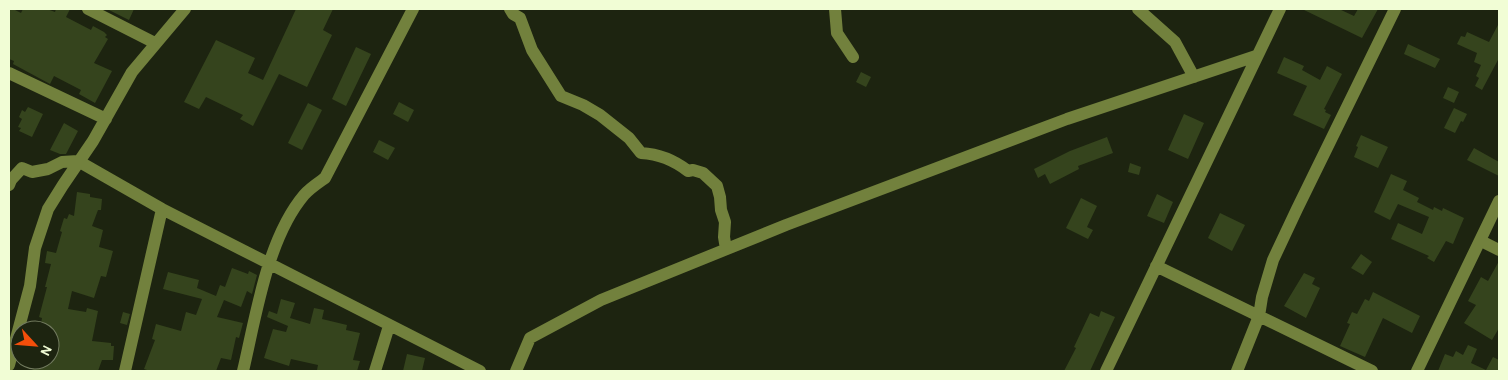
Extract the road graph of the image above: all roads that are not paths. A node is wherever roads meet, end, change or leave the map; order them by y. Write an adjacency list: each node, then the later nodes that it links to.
1 (88, 9): 9 (street)
2 (185, 9): 9 (street)
3 (413, 9): 22 (street)
4 (510, 9): 20 (street)
5 (835, 9): 11 (street)
6 (1138, 9): 13 (street)
7 (1280, 9): 10 (street)
8 (1395, 9): 24 (street)
9 (155, 43): 14 (street)
10 (1256, 56): 13 (street); 23 (street)
11 (853, 57)
12 (9, 73): 14 (street)
13 (1194, 77): 20 (street)
14 (106, 119): 15 (street)
15 (78, 161): 16 (street); 18 (street); 26 (street)
16 (9, 186)
17 (1499, 201): 19 (street)
18 (162, 209): 22 (street); 27 (street)
19 (1481, 241): 21 (street); 35 (street)
20 (726, 249): 31 (street)
21 (1499, 250)
22 (268, 265): 25 (street); 28 (street)
23 (1156, 266): 24 (street); 32 (street)
24 (1259, 316): 33 (street); 34 (street)
25 (389, 326): 29 (street); 30 (street)
26 (9, 365)
27 (125, 371)
28 (243, 371)
29 (375, 371)
30 (480, 371)
31 (516, 371)
32 (1106, 371)
33 (1237, 371)
34 (1372, 371)
35 (1417, 371)

